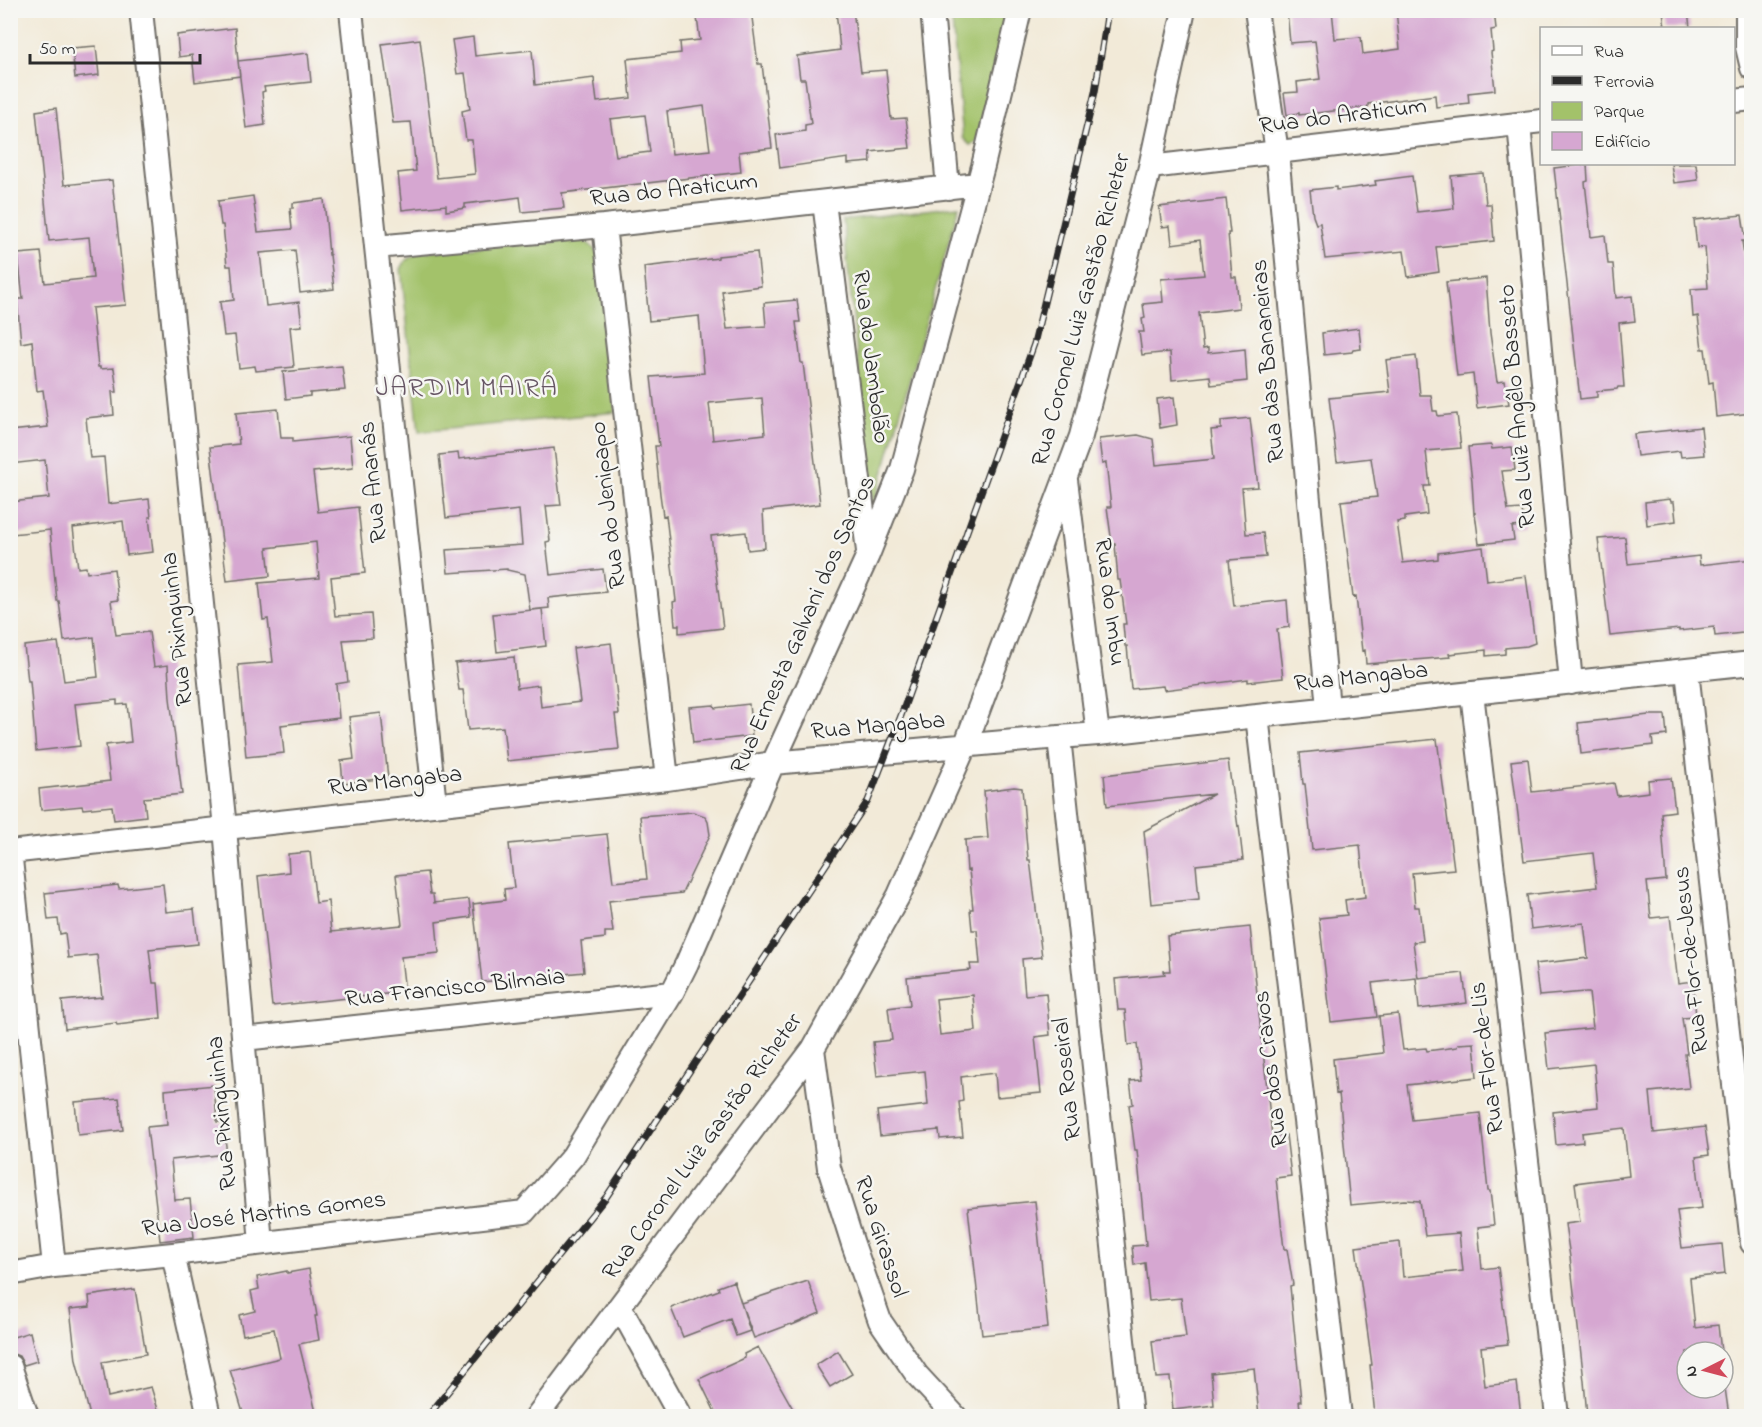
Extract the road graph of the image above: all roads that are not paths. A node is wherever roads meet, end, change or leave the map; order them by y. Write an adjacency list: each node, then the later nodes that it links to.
1 (141, 10): 34 (street, Rua Pixinguinha)
2 (351, 10): 19 (street, Rua Ananás)
3 (932, 10): 16 (street)
4 (1020, 10): 15 (street, Rua Ernesta Galvani dos Santos)
5 (1184, 10): 14 (street, Rua Coronel Luiz Gastão Richeter)
6 (1256, 10): 13 (street, Rua das Bananeiras)
7 (1747, 10): 8 (street)
8 (1752, 68)
9 (1752, 99): 10 (street)
10 (1735, 101)
11 (1540, 121): 12 (street, Rua do Araticum)
12 (1519, 124): 13 (street, Rua do Araticum); 24 (street, Rua Luiz Angêlo Basseto)
13 (1277, 152): 14 (street, Rua do Araticum); 26 (street, Rua das Bananeiras)
14 (1150, 166): 20 (street, Rua Coronel Luiz Gastão Richeter)
15 (978, 184): 16 (street, Rua do Araticum); 21 (street, Rua Ernesta Galvani dos Santos)
16 (948, 188): 17 (street, Rua do Araticum)
17 (824, 202): 18 (street, Rua do Araticum); 21 (street, Rua do Jambolão)
18 (604, 226): 19 (street, Rua do Araticum); 32 (street, Rua do Jenipapo)
19 (376, 247): 33 (street, Rua Ananás)
20 (1065, 477): 28 (street, Rua do Imbu); 30 (street, Rua Coronel Luiz Gastão Richeter)
21 (868, 555): 31 (street, Rua Ernesta Galvani dos Santos)
22 (1752, 663): 23 (street, Rua Mangaba)
23 (1687, 670): 24 (street, Rua Mangaba); 40 (street, Rua Flor-de-Jesus)
24 (1571, 683): 25 (street, Rua Mangaba)
25 (1472, 693): 26 (street, Rua Mangaba); 54 (street, Rua Flor-de-Lis)
26 (1328, 708): 27 (street, Rua Mangaba)
27 (1257, 716): 28 (street, Rua Mangaba); 53 (street, Rua dos Cravos)
28 (1098, 735): 29 (street, Rua Mangaba)
29 (1059, 736): 30 (street, Rua Mangaba); 52 (street, Rua Roseiral)
30 (965, 746): 31 (street, Rua Mangaba); 38 (street, Rua Coronel Luiz Gastão Richeter)
31 (773, 763): 32 (street, Rua Mangaba); 36 (street, Rua Ernesta Galvani dos Santos)
32 (667, 779): 33 (street, Rua Mangaba)
33 (435, 805): 34 (street, Rua Mangaba)
34 (225, 828): 35 (street, Rua Mangaba); 37 (street, Rua Pixinguinha)
35 (11, 851): 43 (street)
36 (672, 993): 37 (street, Rua Francisco Bilmaia); 39 (street, Rua Ernesta Galvani dos Santos)
37 (243, 1040): 41 (street, Rua Pixinguinha)
38 (813, 1049): 45 (street, Rua Coronel Luiz Gastão Richeter); 51 (street, Rua Girassol)
39 (524, 1212): 41 (street, Rua José Martins Gomes)
40 (1752, 1243)
41 (261, 1244): 42 (street, Rua José Martins Gomes)
42 (173, 1254): 43 (street, Rua José Martins Gomes); 48 (street)
43 (54, 1266): 44 (street, Rua José Martins Gomes)
44 (10, 1274)
45 (620, 1306): 49 (street, Rua Coronel Luiz Gastão Richeter); 50 (street)
46 (10, 1366): 47 (street)
47 (27, 1416)
48 (208, 1416)
49 (537, 1416)
50 (680, 1416)
51 (955, 1416)
52 (1131, 1416)
53 (1340, 1416)
54 (1557, 1416)

